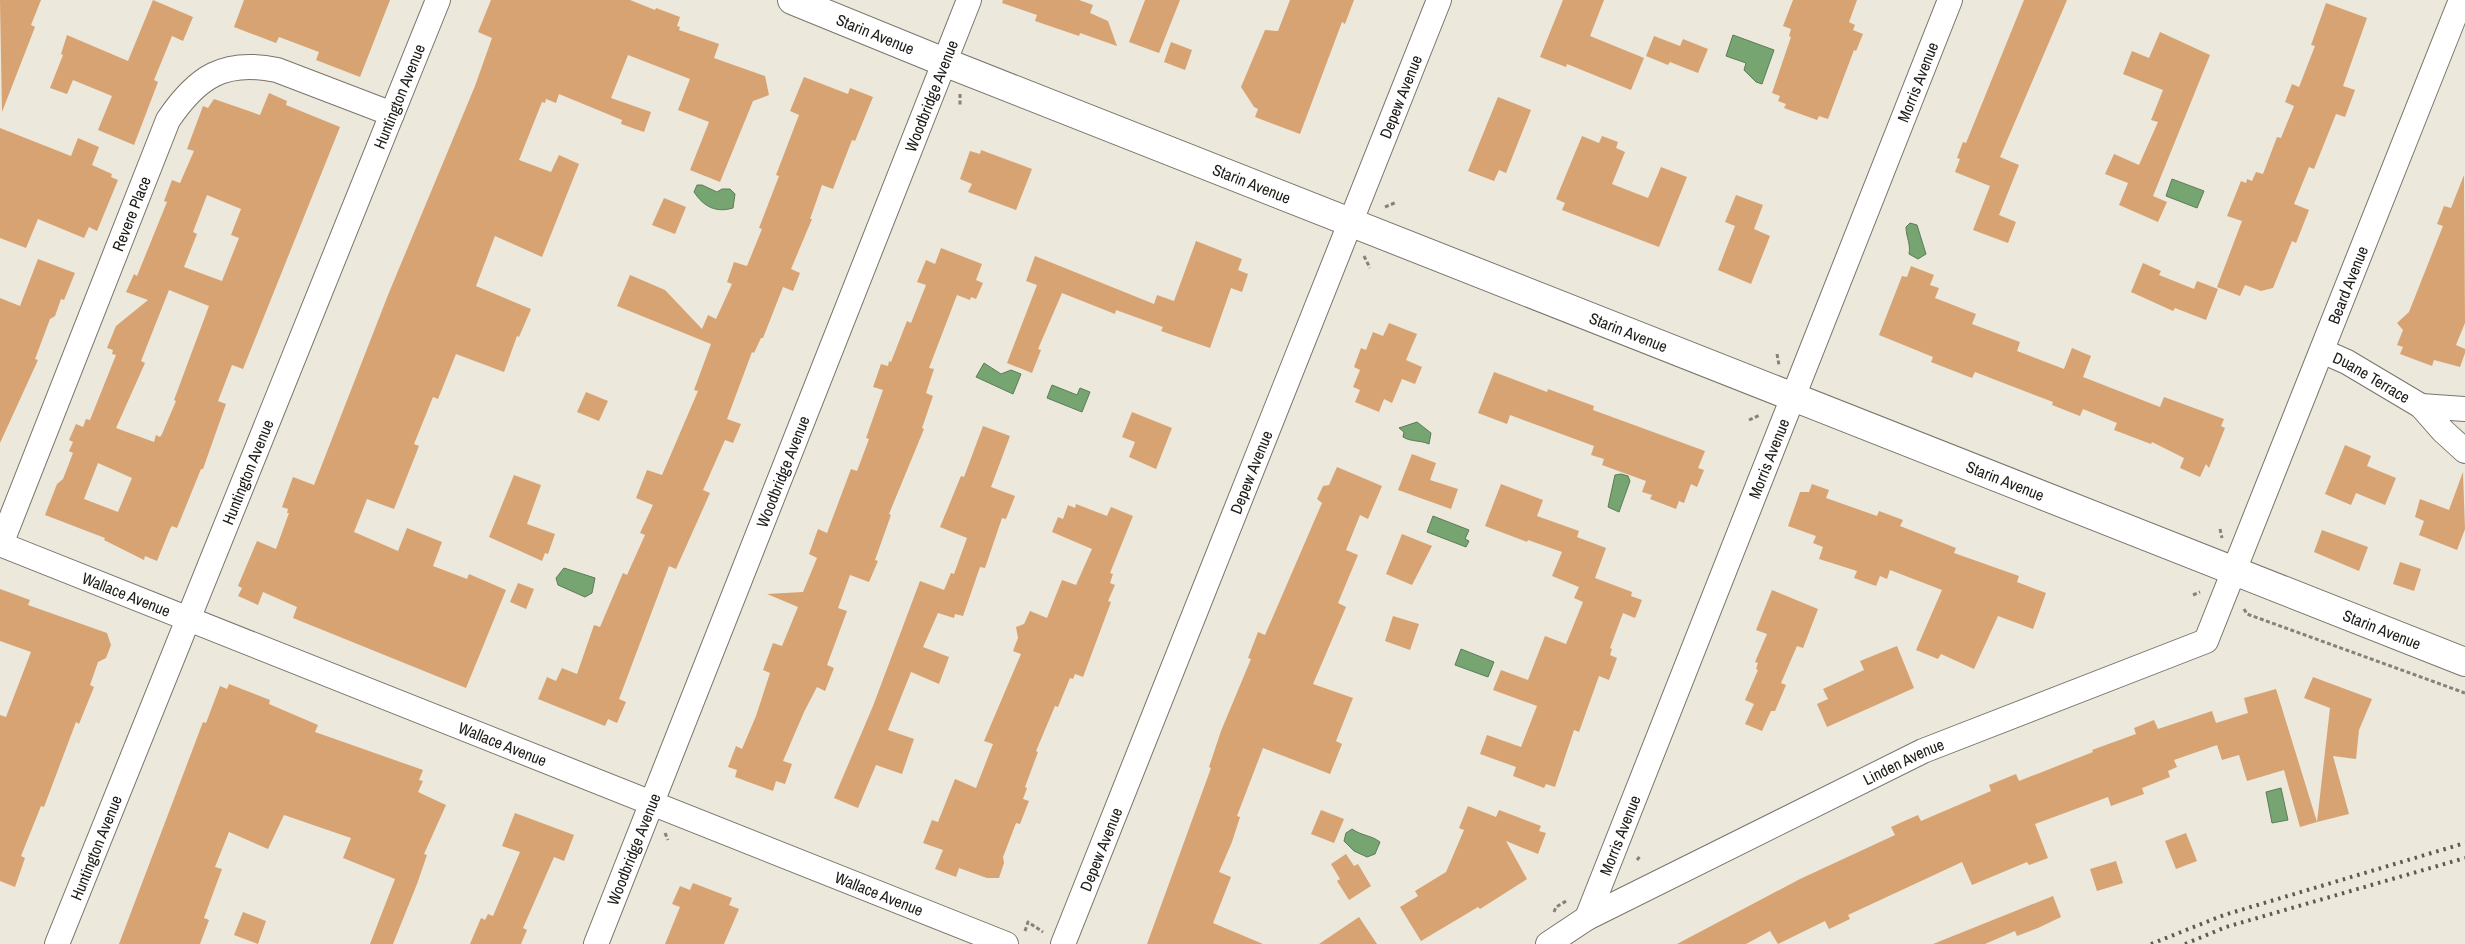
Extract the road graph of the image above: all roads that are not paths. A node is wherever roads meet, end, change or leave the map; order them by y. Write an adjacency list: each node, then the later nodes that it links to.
1 (438, 0): 8 (street, Huntington Avenue)
2 (792, 0): 7 (street, Starin Avenue)
3 (969, 0): 7 (street, Woodbridge Avenue)
4 (1439, 0): 9 (street, Depew Avenue)
5 (1950, 0): 11 (street, Morris Avenue)
6 (2461, 0): 10 (street, Beard Avenue)
7 (944, 62): 9 (street, Starin Avenue); 19 (street, Woodbridge Avenue)
8 (392, 114): 15 (street, Revere Place); 17 (street, Huntington Avenue)
9 (1350, 222): 11 (street, Starin Avenue); 21 (street, Depew Avenue)
10 (2322, 351): 12 (street, Duane Terrace); 16 (street, Beard Avenue)
11 (1793, 397): 16 (street, Starin Avenue); 20 (street, Morris Avenue)
12 (2421, 406): 13 (street, Duane Terrace); 14 (street, Duane Terrace)
13 (2465, 409)
14 (2465, 451)
15 (0, 544): 17 (street, Wallace Avenue)
16 (2234, 571): 18 (street, Starin Avenue); 20 (street, Linden Avenue)
17 (187, 618): 19 (street, Wallace Avenue); 23 (street, Huntington Avenue)
18 (2465, 662)
19 (652, 803): 22 (street, Wallace Avenue); 24 (street, Woodbridge Avenue)
20 (1587, 918): 25 (street, Linden Avenue)
21 (1053, 938)
22 (1015, 939)
23 (57, 944)
24 (596, 944)
25 (1548, 944)

